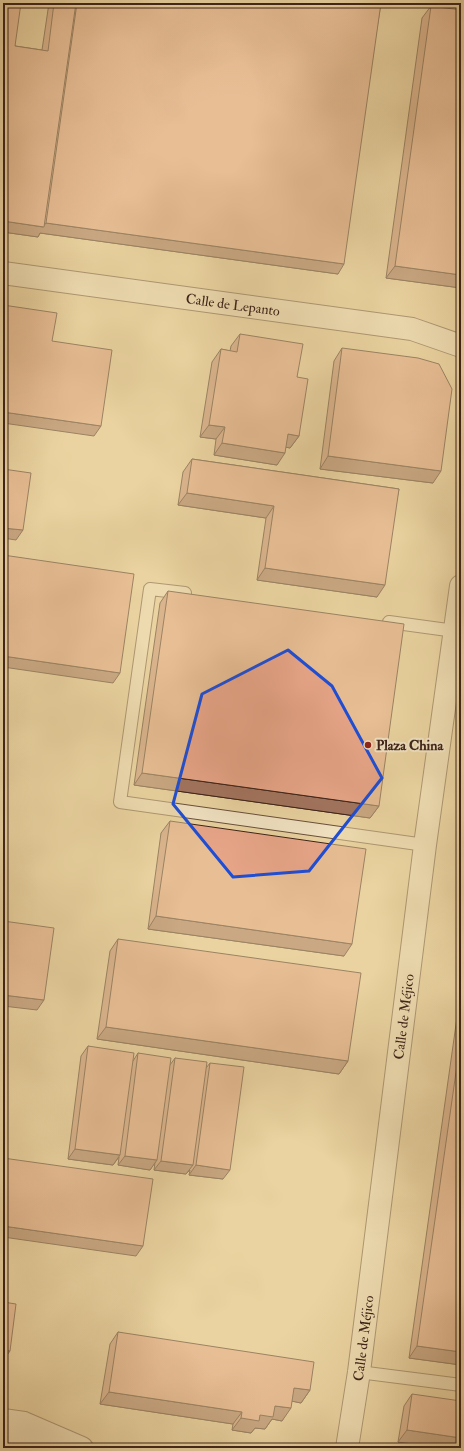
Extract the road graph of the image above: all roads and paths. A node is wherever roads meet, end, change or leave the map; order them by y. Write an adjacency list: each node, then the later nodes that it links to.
1 (3, 273): 2 (street, Calle de Lepanto)
2 (461, 346)
3 (461, 586): 6 (street, Calle de Méjico)
4 (197, 595): 7 (lane)
5 (377, 620): 6 (lane)
6 (455, 631): 7 (street, Calle de Méjico)
7 (425, 845): 8 (street, Calle de Méjico)
8 (359, 1372): 9 (lane); 14 (street, Calle de Méjico)
9 (461, 1385)
10 (3, 1420): 13 (street)
11 (3, 1437): 12 (street)
12 (78, 1448)
13 (82, 1448)
14 (347, 1448)

